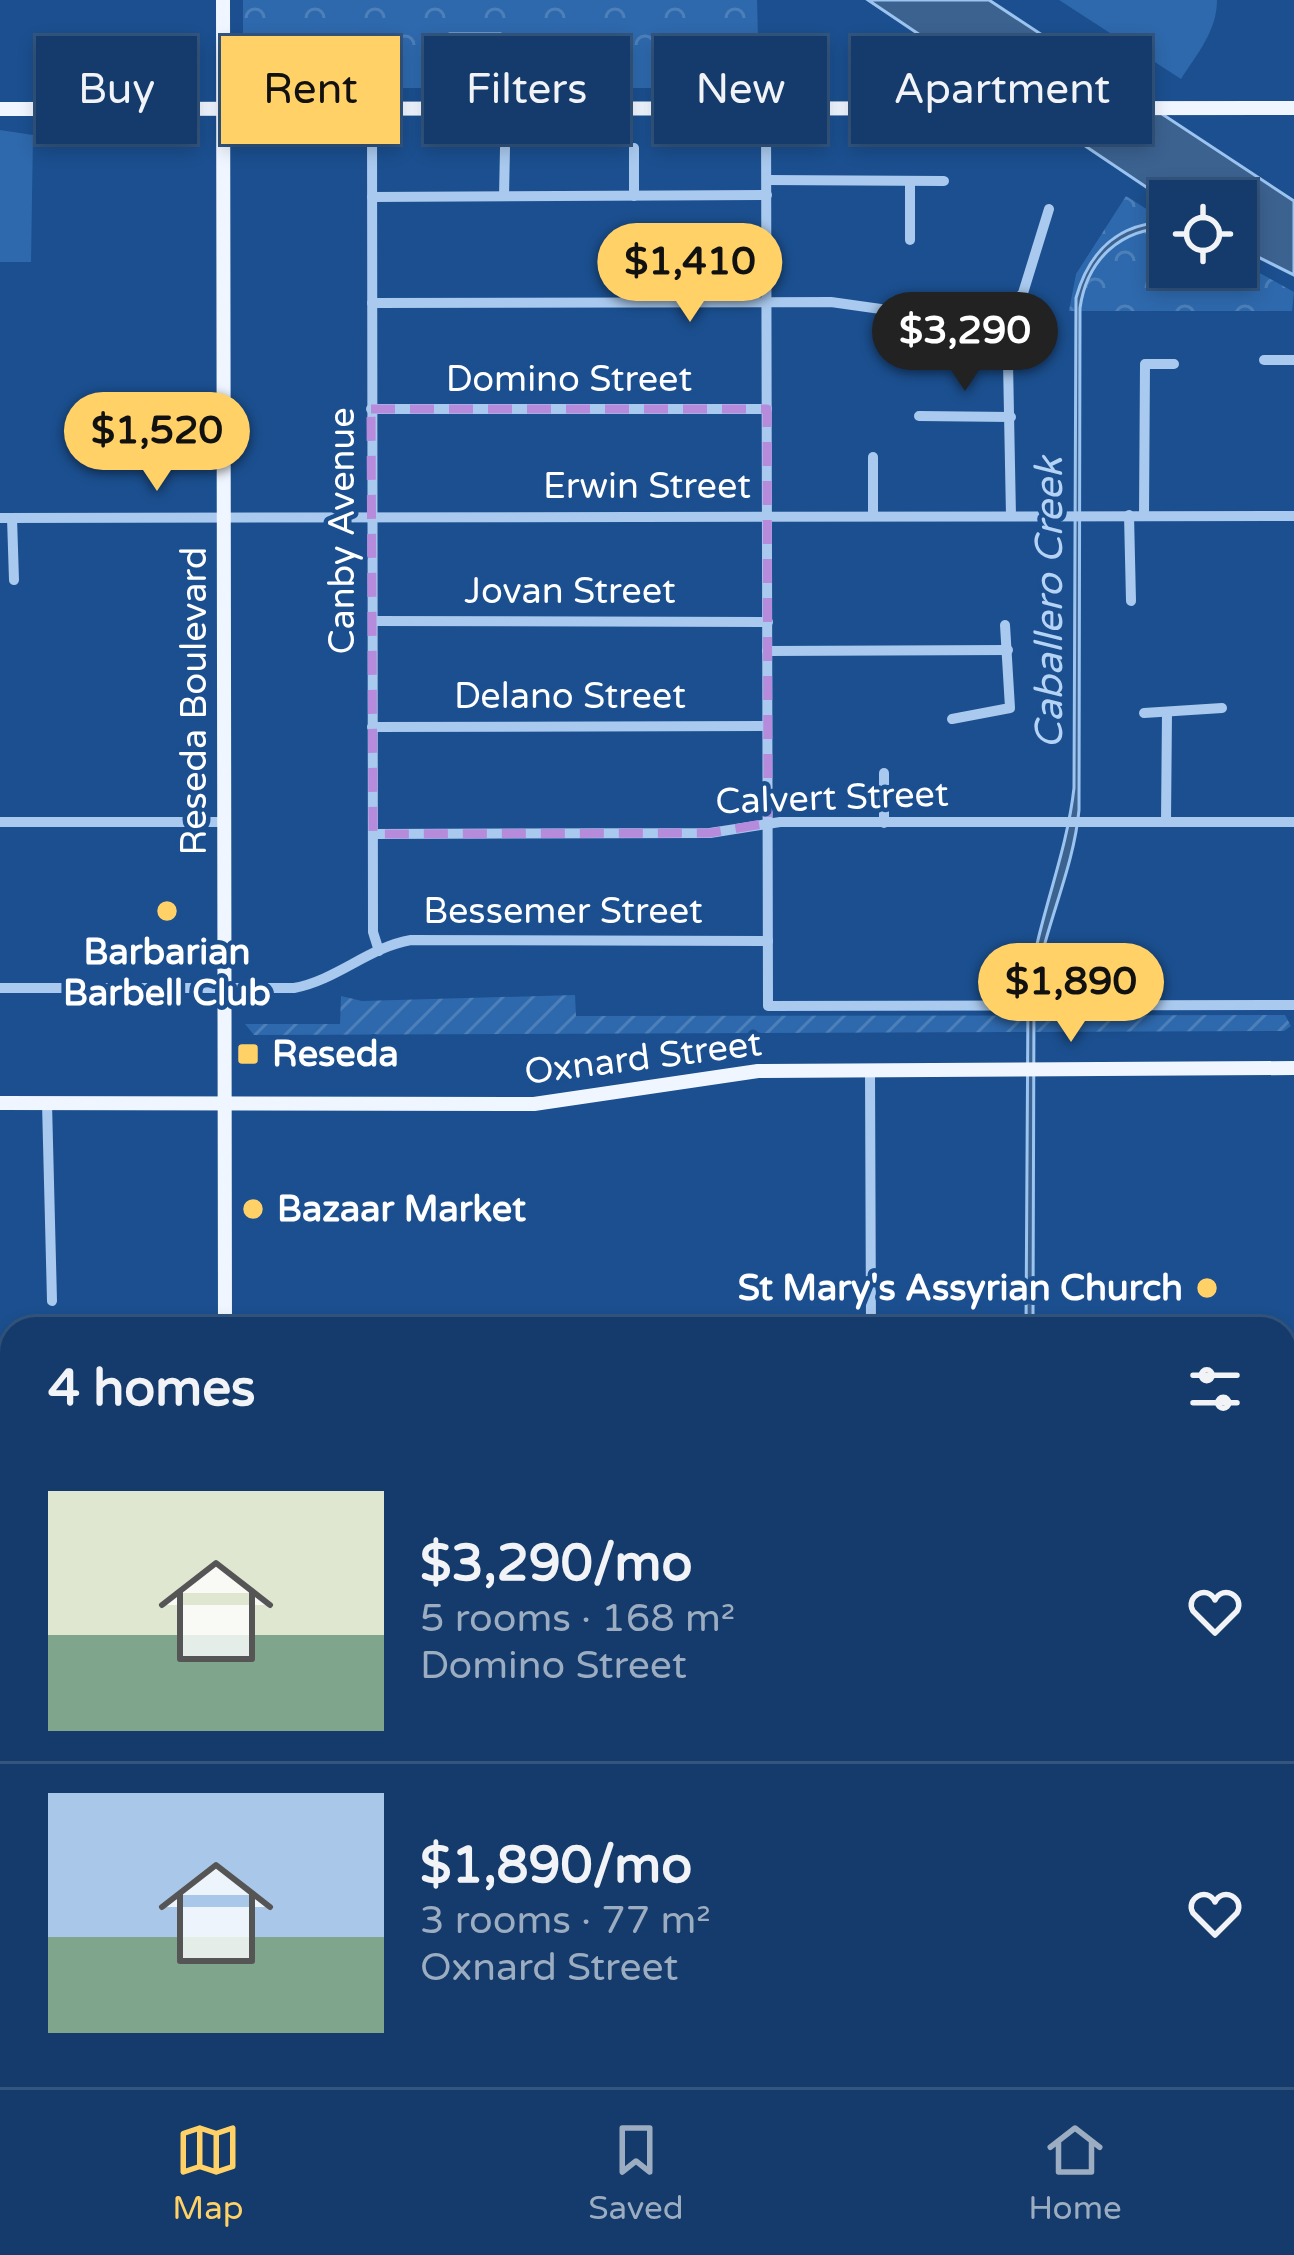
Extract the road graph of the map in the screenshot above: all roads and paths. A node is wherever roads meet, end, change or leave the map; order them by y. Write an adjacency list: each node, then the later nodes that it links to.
1 (223, 0): 2 (main road, Reseda Boulevard)
2 (223, 36)
3 (654, 108): 8 (main road)
4 (827, 108): 5 (main road)
5 (1294, 108)
6 (0, 109): 7 (main road)
7 (221, 109)
8 (400, 109)
9 (223, 144): 40 (main road, Reseda Boulevard)
10 (372, 144): 18 (street, Canby Avenue)
11 (766, 144): 14 (street)
12 (505, 148): 19 (street)
13 (634, 148): 20 (street)
14 (767, 180): 15 (street); 17 (street)
15 (910, 181): 16 (street); 22 (street)
16 (944, 181)
17 (767, 195): 20 (street); 23 (street)
18 (372, 196): 19 (street); 24 (street, Canby Avenue)
19 (504, 196): 20 (street)
20 (634, 196)
21 (1048, 209): 25 (street)
22 (910, 240)
23 (767, 302): 24 (street); 25 (street); 30 (street)
24 (372, 303): 29 (street, Canby Avenue)
25 (1006, 311): 32 (street)
26 (1264, 360): 27 (street)
27 (1294, 360)
28 (1174, 364): 35 (street)
29 (371, 409): 30 (street, Domino Street); 41 (street, Canby Avenue)
30 (767, 409): 36 (street)
31 (919, 416): 32 (street)
32 (1011, 417): 38 (street)
33 (873, 457): 37 (street)
34 (1130, 515): 35 (street, Erwin Street); 38 (street, Erwin Street); 44 (street)
35 (1144, 515): 39 (street, Erwin Street)
36 (767, 516): 37 (street, Erwin Street); 41 (street, Erwin Street); 46 (street)
37 (873, 516): 38 (street, Erwin Street)
38 (1011, 516)
39 (1294, 516)
40 (224, 517): 41 (street, Erwin Street); 42 (street, Erwin Street); 58 (main road, Reseda Boulevard)
41 (372, 517): 45 (street, Canby Avenue)
42 (6, 518): 43 (street)
43 (14, 580)
44 (1131, 601)
45 (373, 621): 46 (street, Jovan Street); 55 (street, Canby Avenue)
46 (768, 622): 49 (street)
47 (1005, 625): 48 (street)
48 (1008, 650): 49 (street); 53 (street)
49 (767, 651): 54 (street)
50 (1222, 708): 52 (street)
51 (1144, 712): 52 (street)
52 (1166, 712): 59 (street)
53 (952, 719)
54 (767, 726): 55 (street, Delano Street); 61 (street)
55 (372, 727): 63 (street, Canby Avenue)
56 (884, 773): 62 (street)
57 (0, 822): 58 (street)
58 (224, 822): 67 (main road, Reseda Boulevard)
59 (1166, 822): 60 (street, Calvert Street); 62 (street, Calvert Street)
60 (1294, 822)
61 (768, 823): 62 (street, Calvert Street); 63 (street, Calvert Street); 64 (street)
62 (884, 823)
63 (373, 833): 65 (street, Canby Avenue)
64 (768, 941): 65 (street, Bessemer Street); 68 (street)
65 (379, 951): 67 (street, Bessemer Street)
66 (0, 988): 67 (street, Bessemer Street)
67 (225, 989): 71 (main road, Reseda Boulevard)
68 (1294, 1006)
69 (1294, 1068): 70 (main road, Oxnard Street)
70 (871, 1070): 71 (main road, Oxnard Street); 76 (street)
71 (225, 1102): 73 (main road, Oxnard Street); 75 (main road, Reseda Boulevard)
72 (0, 1103): 73 (main road, Oxnard Street)
73 (47, 1103): 74 (street)
74 (52, 1301)
75 (225, 1317)
76 (871, 1317)

